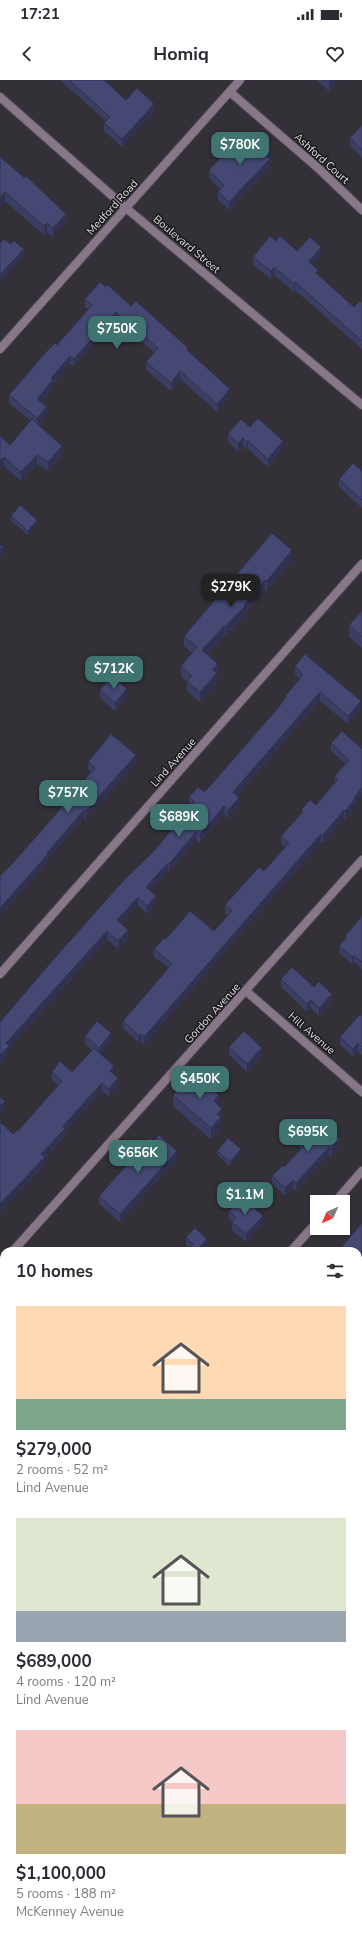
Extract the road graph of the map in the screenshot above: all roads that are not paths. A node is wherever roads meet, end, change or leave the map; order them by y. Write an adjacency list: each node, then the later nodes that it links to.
1 (240, 80): 2 (street, Medford Road)
2 (230, 92): 4 (street, Medford Road); 5 (street, Ashford Court)
3 (0, 98): 4 (street, Boulevard Street)
4 (126, 208): 6 (street, Medford Road); 7 (street, Boulevard Street)
5 (362, 210)
6 (0, 349)
7 (362, 405)
8 (362, 564): 10 (street, Lind Avenue)
9 (362, 860): 11 (street, Gordon Avenue)
10 (0, 974)
11 (246, 991): 12 (street, Hill Avenue); 16 (street, Gordon Avenue)
12 (362, 1092)
13 (362, 1171): 14 (street)
14 (341, 1195)
15 (310, 1230): 17 (street)
16 (16, 1247)
17 (295, 1247)

